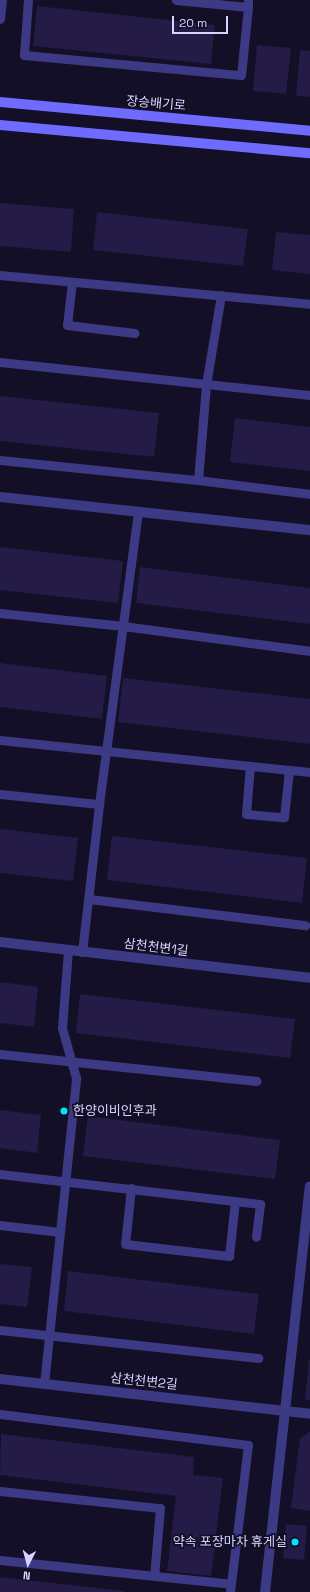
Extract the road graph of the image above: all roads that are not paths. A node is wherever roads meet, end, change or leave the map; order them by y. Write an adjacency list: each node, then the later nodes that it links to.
1 (2, 0): 5 (street)
2 (28, 0): 4 (lane)
3 (176, 0): 4 (lane)
4 (248, 4)
5 (0, 18)
6 (0, 102): 8 (street, 장승배기로)
7 (0, 125): 9 (street)
8 (310, 131)
9 (310, 153)
10 (0, 275): 11 (lane)
11 (72, 282): 12 (lane); 14 (lane)
12 (221, 295): 13 (lane); 16 (lane)
13 (310, 304)
14 (135, 333)
15 (0, 362): 16 (lane)
16 (206, 385): 17 (lane); 19 (lane)
17 (310, 395)
18 (0, 460): 19 (lane)
19 (198, 480): 20 (lane)
20 (310, 494)
21 (0, 497): 22 (street)
22 (138, 512): 23 (street); 25 (lane)
23 (310, 530)
24 (0, 613): 25 (lane)
25 (124, 626): 26 (lane); 28 (lane)
26 (310, 651)
27 (0, 740): 28 (lane)
28 (108, 751): 29 (lane); 33 (lane)
29 (250, 766): 30 (lane); 30 (lane)
30 (289, 770): 31 (lane)
31 (310, 772)
32 (0, 794): 33 (lane)
33 (99, 804): 34 (lane)
34 (89, 899): 35 (lane); 38 (lane)
35 (306, 925)
36 (0, 942): 37 (street, 삼천천변1길)
37 (68, 950): 38 (street, 삼천천변1길); 41 (lane)
38 (82, 952): 39 (street, 삼천천변1길)
39 (310, 978)
40 (0, 1054): 41 (lane)
41 (71, 1062): 42 (lane); 44 (lane)
42 (256, 1081)
43 (0, 1174): 44 (lane)
44 (65, 1180): 46 (lane); 49 (lane)
45 (310, 1186): 56 (street)
46 (131, 1188): 47 (lane); 47 (lane)
47 (235, 1201): 50 (lane)
48 (0, 1225): 49 (lane)
49 (60, 1232): 52 (lane)
50 (256, 1237)
51 (0, 1330): 52 (lane)
52 (49, 1336): 53 (lane); 55 (lane)
53 (258, 1358)
54 (0, 1379): 55 (street, 삼천천변2길)
55 (44, 1384): 56 (street, 삼천천변2길)
56 (285, 1411): 58 (street, 삼천천변2길); 63 (street)
57 (0, 1414): 62 (lane)
58 (310, 1414)
59 (0, 1491): 61 (lane)
60 (0, 1560): 61 (lane)
61 (154, 1576): 62 (lane)
62 (231, 1588)
63 (265, 1592)

